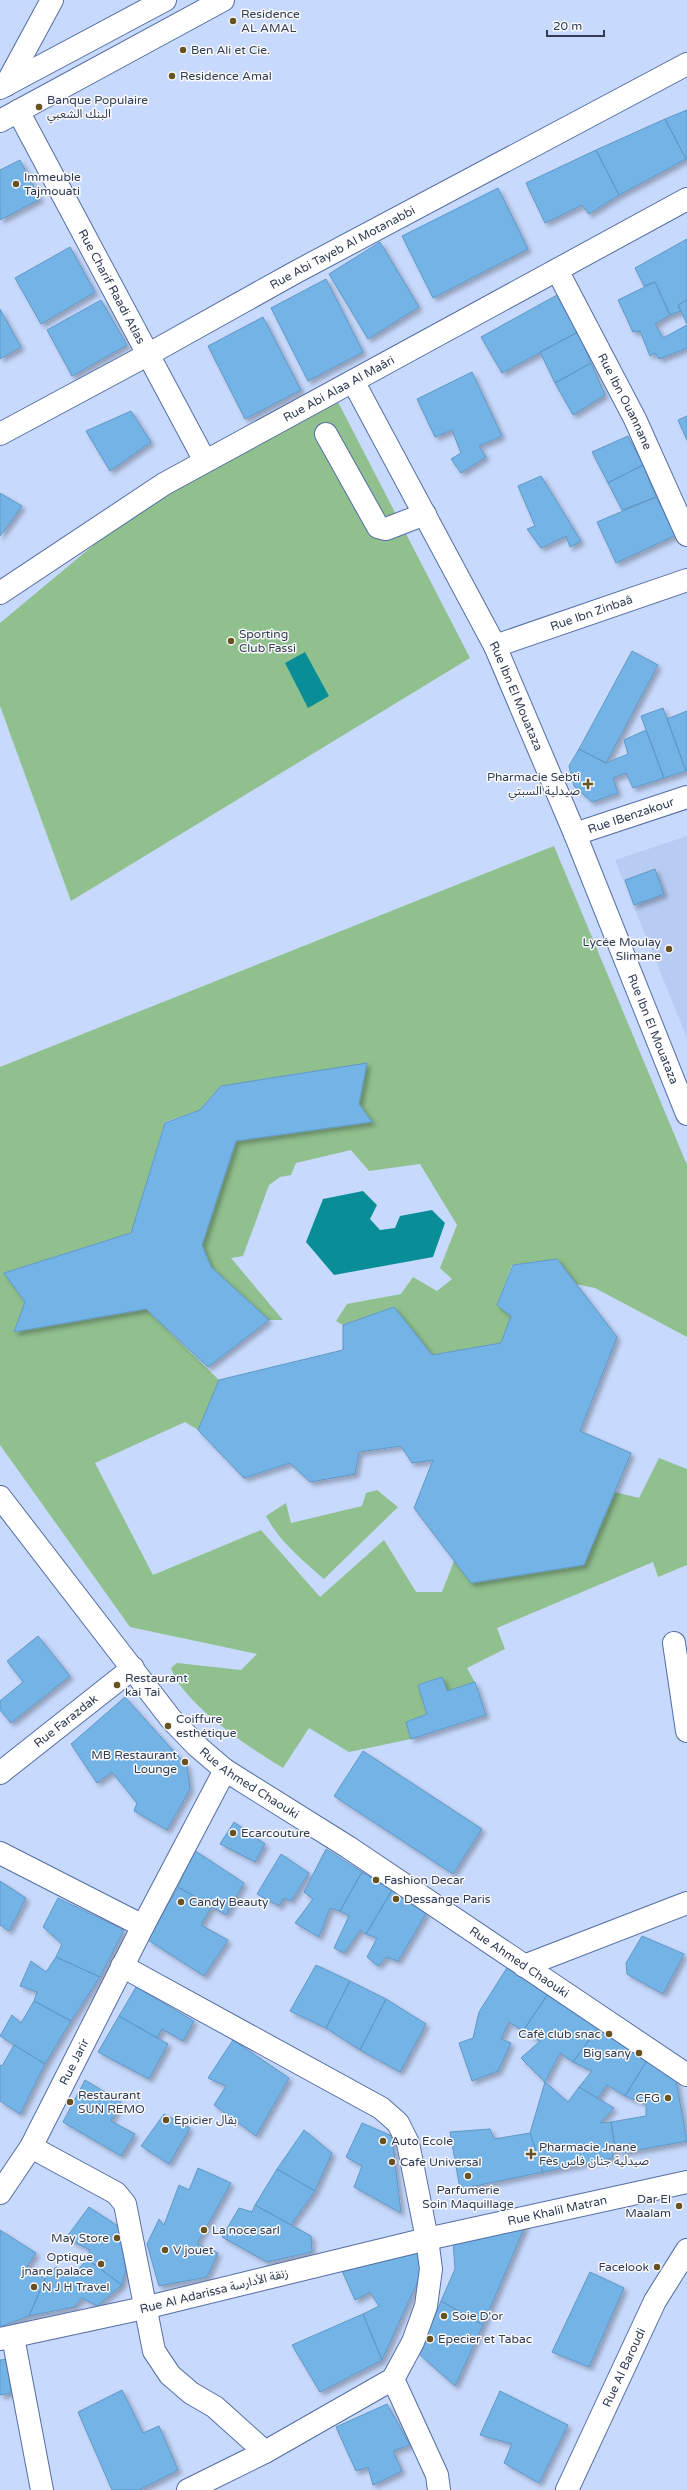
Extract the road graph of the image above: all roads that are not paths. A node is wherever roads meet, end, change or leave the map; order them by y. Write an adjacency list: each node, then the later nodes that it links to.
1 (52, 0): 5 (street)
2 (165, 0): 5 (street)
3 (223, 0): 6 (street)
4 (687, 64): 9 (street, Rue Abi Tayeb Al Motanabbi)
5 (3, 87)
6 (9, 116): 9 (street, Rue Charif Raadi Atlas)
7 (687, 199): 8 (street, Rue Abi Alaa Al Maâri)
8 (557, 270): 10 (street, Rue Abi Alaa Al Maâri); 15 (street, Rue Ibn Ouannane)
9 (149, 354): 11 (street, Rue Abi Tayeb Al Motanabbi); 13 (street, Rue Charif Raadi Atlas)
10 (353, 381): 13 (street, Rue Abi Alaa Al Maâri); 14 (street, Rue Ibn El Mouataza)
11 (0, 434)
12 (326, 434): 14 (street)
13 (205, 461): 17 (street, Rue Abi Alaa Al Maâri)
14 (425, 514): 18 (street, Rue Ibn El Mouataza)
15 (687, 536)
16 (687, 580): 18 (street, Rue Ibn Zinbaâ)
17 (0, 593)
18 (495, 646): 20 (street, Rue Ibn El Mouataza)
19 (687, 797): 20 (street, Rue IBenzakour)
20 (575, 834): 21 (street, Rue Ibn El Mouataza)
21 (687, 1114)
22 (0, 1497): 24 (street, Rue Ahmed Chaouki)
23 (674, 1643): 25 (street)
24 (133, 1668): 26 (street, Rue Ahmed Chaouki); 27 (street, Rue Farazdak)
25 (687, 1731)
26 (225, 1770): 30 (street, Rue Jarir); 32 (street, Rue Ahmed Chaouki)
27 (0, 1773)
28 (0, 1853): 30 (street)
29 (687, 1903): 32 (street)
30 (143, 1926): 31 (street, Rue Jarir)
31 (122, 1966): 34 (street, Rue Jarir); 37 (street)
32 (524, 1966): 33 (street, Rue Ahmed Chaouki)
33 (684, 2072)
34 (31, 2147): 36 (street, Rue Jarir); 39 (street)
35 (687, 2182): 37 (street, Rue Khalil Matran)
36 (0, 2193)
37 (427, 2239): 39 (street, Rue Al Adarissa زنقة الأدارسة); 41 (street)
38 (687, 2250): 46 (street, Rue Al Baroudi)
39 (144, 2308): 40 (street, Rue Al Adarissa زنقة الأدارسة); 42 (street)
40 (6, 2338): 43 (street)
41 (393, 2378): 42 (street); 45 (street)
42 (265, 2452): 44 (street)
43 (42, 2490)
44 (188, 2490)
45 (439, 2490)
46 (567, 2490)

